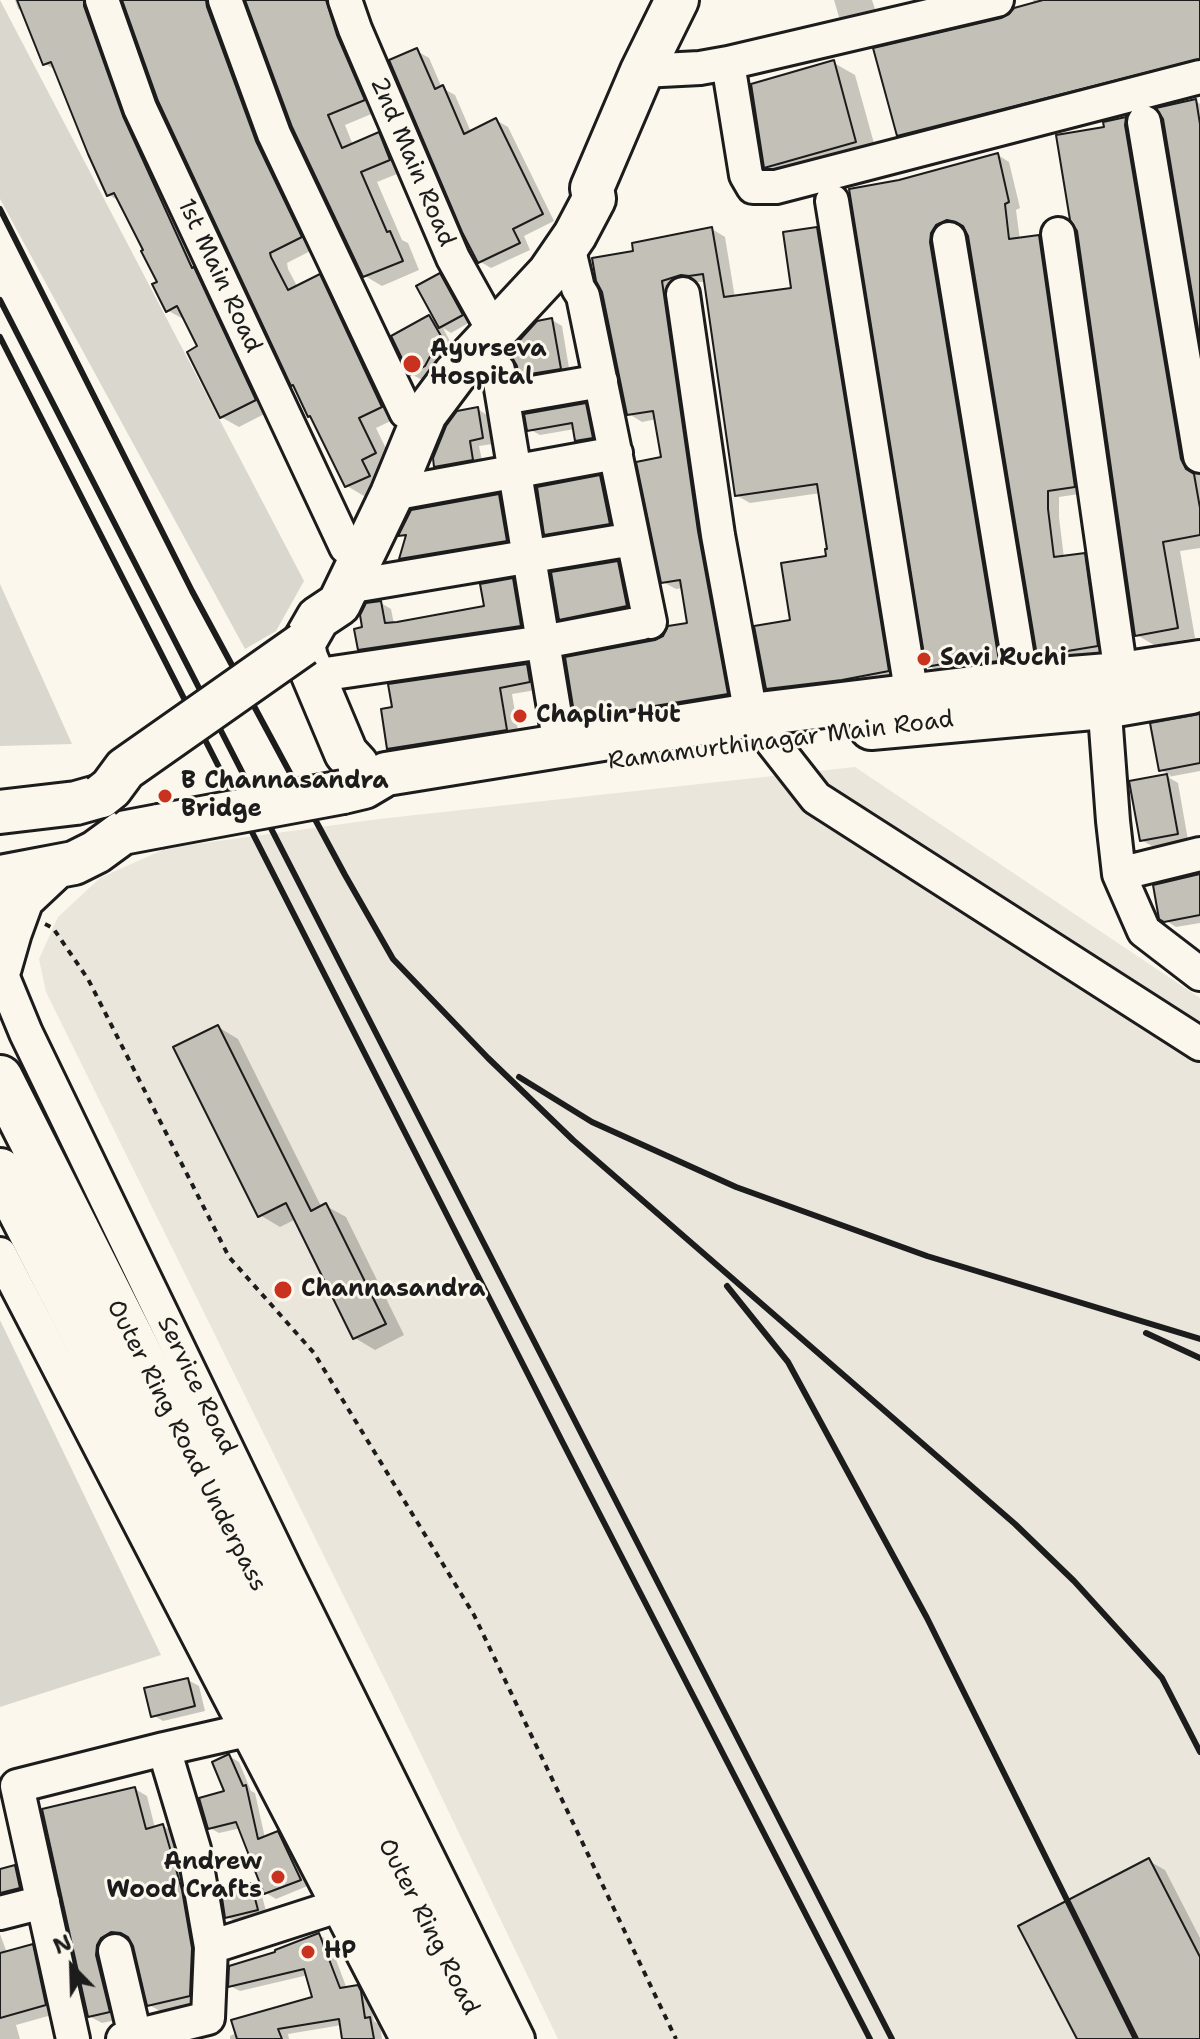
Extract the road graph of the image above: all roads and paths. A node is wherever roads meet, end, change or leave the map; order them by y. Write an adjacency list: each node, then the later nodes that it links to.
1 (102, 0): 25 (street, 1st Main Road)
2 (225, 0): 18 (street)
3 (345, 0): 16 (street, 2nd Main Road)
4 (677, 0): 7 (main road)
5 (997, 0): 6 (street)
6 (728, 63): 7 (street); 8 (street)
7 (642, 71): 10 (main road)
8 (1200, 77)
9 (1144, 122): 20 (street)
10 (592, 188): 14 (main road); 16 (main road)
11 (832, 201): 32 (street)
12 (1058, 234): 30 (street)
13 (949, 239): 29 (street)
14 (568, 246): 17 (street); 22 (main road)
15 (683, 294): 33 (street)
16 (487, 319): 18 (main road)
17 (601, 381): 19 (street); 21 (street)
18 (406, 412): 25 (main road)
19 (616, 453): 21 (street); 23 (street)
20 (1200, 456)
21 (515, 472): 22 (street); 24 (street)
22 (392, 494): 25 (main road)
23 (633, 539): 24 (street); 27 (street)
24 (528, 556): 25 (street); 27 (street)
25 (347, 567): 26 (main road)
26 (314, 642): 27 (street); 35 (main road); 37 (main road, bridge)
27 (543, 642): 34 (street)
28 (1200, 662): 30 (main road, Ramamurthinagar Main Road)
29 (1022, 682): 30 (main road, Ramamurthinagar Main Road); 32 (main road, Ramamurthinagar Main Road)
30 (1109, 685): 31 (main road, Ramamurthinagar Main Road); 32 (main road, Ramamurthinagar Main Road); 40 (street)
31 (1200, 690)
32 (914, 710): 33 (main road, Ramamurthinagar Main Road)
33 (760, 727): 34 (main road, Ramamurthinagar Main Road); 35 (main road, Ramamurthinagar Main Road); 44 (street)
34 (560, 745): 35 (main road, Ramamurthinagar Main Road)
35 (354, 781): 41 (main road, Ramamurthinagar Main Road, bridge)
36 (0, 796): 37 (main road)
37 (88, 800): 38 (main road)
38 (0, 812)
39 (1200, 854): 40 (street)
40 (1119, 874): 43 (street)
41 (9, 893): 42 (main road); 64 (path)
42 (0, 969): 50 (street, Service Road)
43 (1200, 974)
44 (1200, 1044)
45 (0, 1078): 50 (highway, Outer Ring Road Underpass)
46 (0, 1171): 50 (highway, Outer Ring Road Underpass)
47 (0, 1254): 48 (street)
48 (247, 1730): 49 (street); 53 (street)
49 (164, 1749): 51 (street); 55 (street)
50 (370, 1815): 61 (highway, Outer Ring Road); 62 (highway, Outer Ring Road); 63 (street, Service Road)
51 (13, 1835): 52 (street)
52 (43, 1902): 54 (street); 59 (street)
53 (338, 1906): 55 (street); 60 (street)
54 (0, 1913)
55 (211, 1947): 57 (street)
56 (115, 1951): 58 (street)
57 (208, 2028): 58 (street)
58 (129, 2038)
59 (73, 2039)
60 (407, 2039)
61 (445, 2039)
62 (485, 2039)
63 (518, 2039)
64 (676, 2039)

